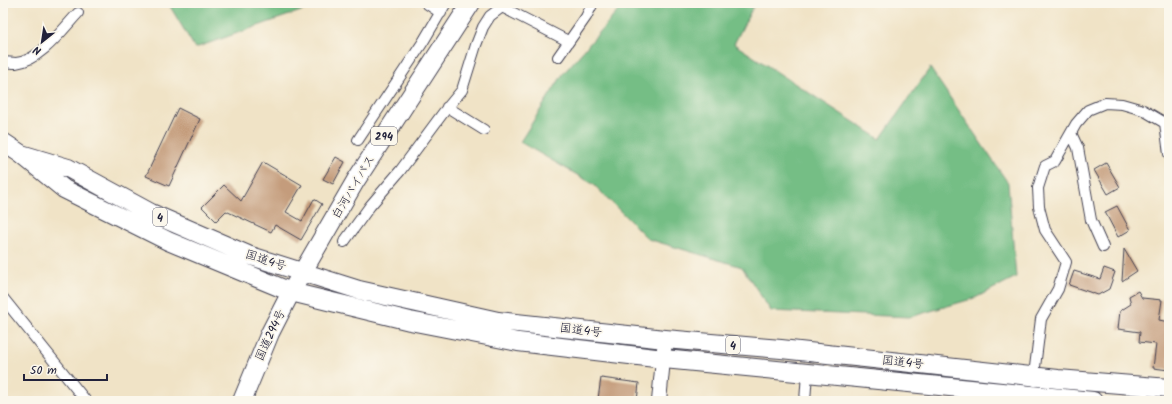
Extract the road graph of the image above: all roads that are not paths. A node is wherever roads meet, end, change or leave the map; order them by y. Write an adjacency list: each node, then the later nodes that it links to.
1 (426, 3): 7 (street)
2 (446, 3): 7 (street)
3 (471, 3): 21 (highway, 白河バイパス / 294)
4 (593, 3): 8 (street)
5 (503, 5): 8 (street); 11 (street)
6 (78, 12): 10 (street)
7 (441, 13): 15 (street)
8 (568, 41): 9 (street)
9 (558, 57)
10 (3, 62)
11 (448, 107): 13 (street); 19 (street)
12 (1167, 123): 14 (street); 18 (street)
13 (484, 130)
14 (1070, 133): 20 (street); 27 (street)
15 (358, 140)
16 (3, 142): 17 (highway, 国道4号 / 4)
17 (21, 154): 21 (highway, 国道4号 / 4); 22 (highway, 国道4号 / 4)
18 (1169, 154)
19 (344, 242)
20 (1103, 247)
21 (303, 272): 22 (highway, 国道294号 / 294); 24 (highway, 国道4号 / 4)
22 (291, 292): 25 (highway, 国道4号 / 4); 31 (highway, 国道294号 / 294)
23 (3, 298): 30 (street)
24 (666, 340): 25 (street); 27 (highway, 国道4号 / 4)
25 (664, 359): 26 (highway, 国道4号 / 4); 32 (street)
26 (807, 373): 29 (highway, 国道4号 / 4); 33 (street)
27 (1034, 376): 28 (highway, 国道4号 / 4); 29 (street)
28 (1169, 388)
29 (1036, 398): 34 (highway, 国道4号 / 4)
30 (86, 401)
31 (242, 401)
32 (659, 401)
33 (805, 401)
34 (1093, 401)

